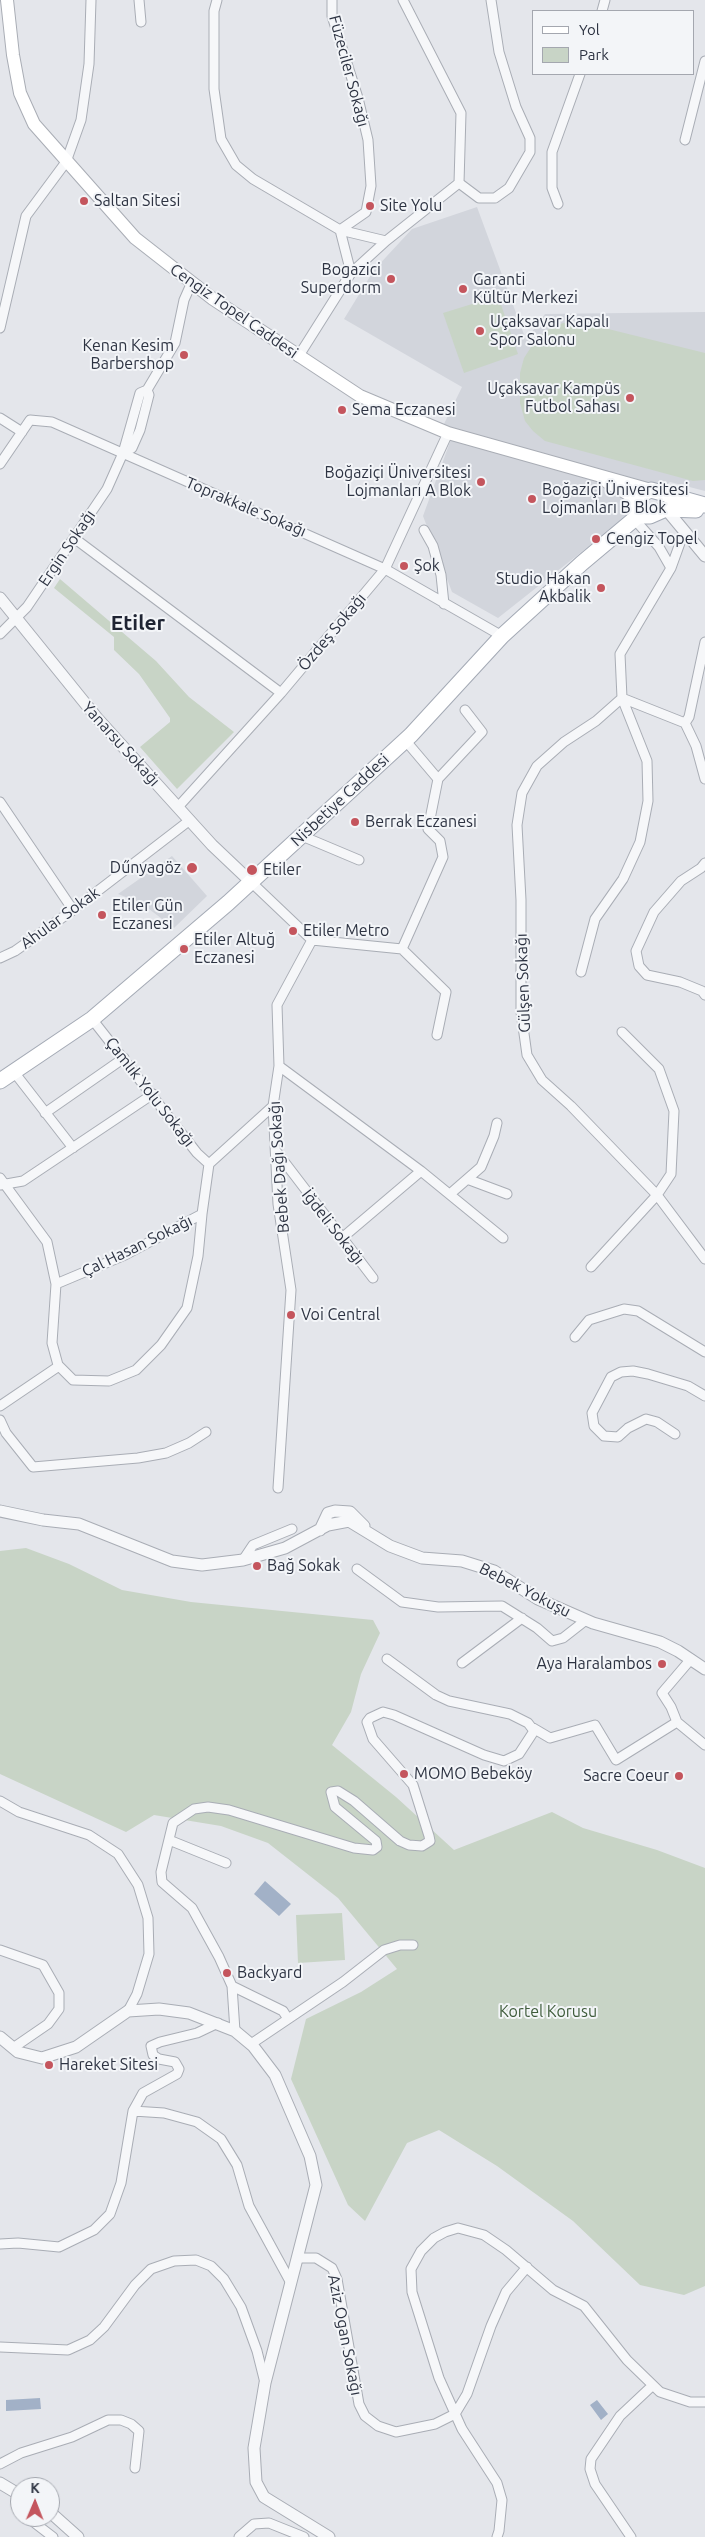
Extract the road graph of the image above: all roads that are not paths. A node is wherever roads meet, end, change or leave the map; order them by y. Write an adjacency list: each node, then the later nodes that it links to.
1 (7, 0): 12 (main road, Cengiz Topel Caddesi)
2 (90, 0): 12 (street)
3 (139, 0): 8 (street)
4 (217, 0): 15 (street)
5 (332, 0): 15 (street, Füzeciler Sokağı)
6 (402, 0): 13 (street)
7 (491, 0): 13 (street)
8 (141, 22)
9 (705, 61): 11 (street)
10 (580, 75): 14 (street)
11 (685, 140)
12 (66, 162): 18 (main road, Cengiz Topel Caddesi); 19 (street)
13 (459, 183): 16 (street)
14 (558, 204)
15 (340, 230): 16 (street); 17 (street)
16 (386, 241): 17 (street)
17 (352, 273): 20 (street)
18 (192, 282): 20 (main road, Cengiz Topel Caddesi); 24 (street, Ergin Sokağı)
19 (0, 328)
20 (298, 357): 23 (main road, Cengiz Topel Caddesi)
21 (0, 418): 22 (street)
22 (22, 432): 24 (street, Toprakkale Sokağı); 25 (street, Toprakkale Sokağı)
23 (448, 433): 26 (main road, Cengiz Topel Caddesi); 37 (street, Özdeş Sokağı)
24 (123, 453): 35 (street, Ergin Sokağı); 37 (street, Toprakkale Sokağı)
25 (0, 464)
26 (597, 475): 27 (main road, Cengiz Topel Caddesi); 28 (main road)
27 (656, 491): 28 (main road); 29 (main road); 30 (main road)
28 (636, 500): 32 (main road)
29 (705, 505)
30 (666, 509): 31 (main road); 32 (main road); 34 (street)
31 (705, 511)
32 (636, 518): 38 (street); 43 (main road, Nisbetiye Caddesi)
33 (424, 530): 40 (street)
34 (684, 532): 36 (street); 38 (street)
35 (74, 538): 41 (street, Ergin Sokağı); 45 (street)
36 (705, 556)
37 (385, 568): 40 (street, Toprakkale Sokağı); 45 (street, Özdeş Sokağı)
38 (671, 568): 46 (street)
39 (0, 598): 41 (street, Yanarsu Sokağı)
40 (444, 604): 43 (street, Toprakkale Sokağı)
41 (16, 618): 42 (street, Ergin Sokağı); 53 (street, Yanarsu Sokağı)
42 (0, 634)
43 (502, 636): 49 (main road, Nisbetiye Caddesi)
44 (705, 642): 48 (street)
45 (281, 692): 53 (street, Özdeş Sokağı)
46 (622, 698): 48 (street); 63 (street); 84 (street, Gülşen Sokağı)
47 (465, 710): 50 (street)
48 (685, 723): 51 (street)
49 (405, 740): 50 (street); 55 (main road, Nisbetiye Caddesi)
50 (438, 779): 61 (street)
51 (705, 779)
52 (0, 802): 59 (street)
53 (178, 807): 54 (street, Yanarsu Sokağı)
54 (190, 820): 58 (street, Yanarsu Sokağı); 59 (street, Ahular Sokak)
55 (302, 836): 56 (street); 58 (main road, Nisbetiye Caddesi)
56 (359, 860)
57 (705, 863): 64 (street)
58 (251, 882): 60 (street); 65 (main road, Nisbetiye Caddesi)
59 (73, 910): 62 (street, Ahular Sokak)
60 (312, 940): 61 (street); 69 (street, Bebek Dağı Sokağı)
61 (402, 949): 67 (street)
62 (0, 958)
63 (581, 972)
64 (705, 995)
65 (92, 1019): 68 (street, Çamlık Yolu Sokağı); 70 (main road, Nisbetiye Caddesi)
66 (622, 1032): 84 (street)
67 (437, 1035)
68 (124, 1058): 72 (street, Çamlık Yolu Sokağı); 74 (street)
69 (279, 1066): 73 (street, Bebek Dağı Sokağı); 79 (street)
70 (14, 1072): 71 (main road, Nisbetiye Caddesi); 74 (street)
71 (0, 1081)
72 (153, 1094): 76 (street); 78 (street, Çamlık Yolu Sokağı)
73 (273, 1106): 77 (street, Bebek Dağı Sokağı); 78 (street)
74 (45, 1112): 76 (street)
75 (497, 1123): 80 (street)
76 (73, 1148): 81 (street)
77 (275, 1151): 86 (street, İğdeli Sokağı); 100 (street, Bebek Dağı Sokağı)
78 (209, 1164): 85 (street, Çal Hasan Sokağı)
79 (421, 1170): 82 (street); 86 (street)
80 (467, 1179): 82 (street); 83 (street)
81 (1, 1182): 91 (street)
82 (450, 1194): 87 (street)
83 (508, 1194)
84 (657, 1195): 88 (street, Gülşen Sokağı); 89 (street)
85 (202, 1214): 91 (street, Çal Hasan Sokağı); 94 (street)
86 (342, 1238): 90 (street, İğdeli Sokağı)
87 (504, 1238)
88 (705, 1258)
89 (591, 1267)
90 (373, 1278)
91 (56, 1284): 94 (street)
92 (575, 1337): 93 (street)
93 (705, 1352)
94 (59, 1366): 96 (street)
95 (705, 1396): 99 (street)
96 (0, 1406)
97 (0, 1420): 98 (street)
98 (206, 1432)
99 (675, 1434)
100 (278, 1488)
101 (0, 1512): 103 (street)
102 (292, 1529): 103 (street)
103 (243, 1560): 106 (street, Bebek Yokuşu)
104 (357, 1569): 105 (street)
105 (522, 1618): 106 (street); 109 (street)
106 (586, 1620): 108 (street, Bebek Yokuşu)
107 (387, 1659): 112 (street)
108 (691, 1659): 110 (street, Bebek Yokuşu); 111 (street)
109 (462, 1663)
110 (705, 1670)
111 (677, 1722): 112 (street); 113 (street)
112 (533, 1728): 115 (street)
113 (705, 1745)
114 (0, 1801): 120 (street)
115 (169, 1840): 116 (street); 119 (street)
116 (226, 1863)
117 (413, 1945): 121 (street)
118 (0, 1950): 126 (street)
119 (232, 1986): 121 (street); 123 (street)
120 (128, 2011): 122 (street); 126 (street)
121 (288, 2019): 125 (street)
122 (218, 2023): 123 (street); 127 (street)
123 (235, 2031): 125 (street)
124 (1, 2039): 126 (street)
125 (251, 2044): 129 (street)
126 (13, 2048)
127 (133, 2111): 128 (street); 131 (street)
128 (0, 2244)
129 (297, 2258): 131 (street); 136 (street, Aziz Ogan Sokağı)
130 (527, 2267): 134 (street); 136 (street); 136 (street)
131 (291, 2284): 133 (street)
132 (0, 2348): 133 (street)
133 (265, 2383): 145 (street)
134 (653, 2385): 135 (street); 147 (street)
135 (705, 2402)
136 (455, 2414): 146 (street)
137 (0, 2464): 138 (street)
138 (135, 2468)
139 (60, 2521): 142 (street)
140 (40, 2527): 141 (street)
141 (53, 2537)
142 (78, 2537)
143 (239, 2537): 144 (street)
144 (304, 2537)
145 (329, 2537)
146 (497, 2537)
147 (631, 2537)

